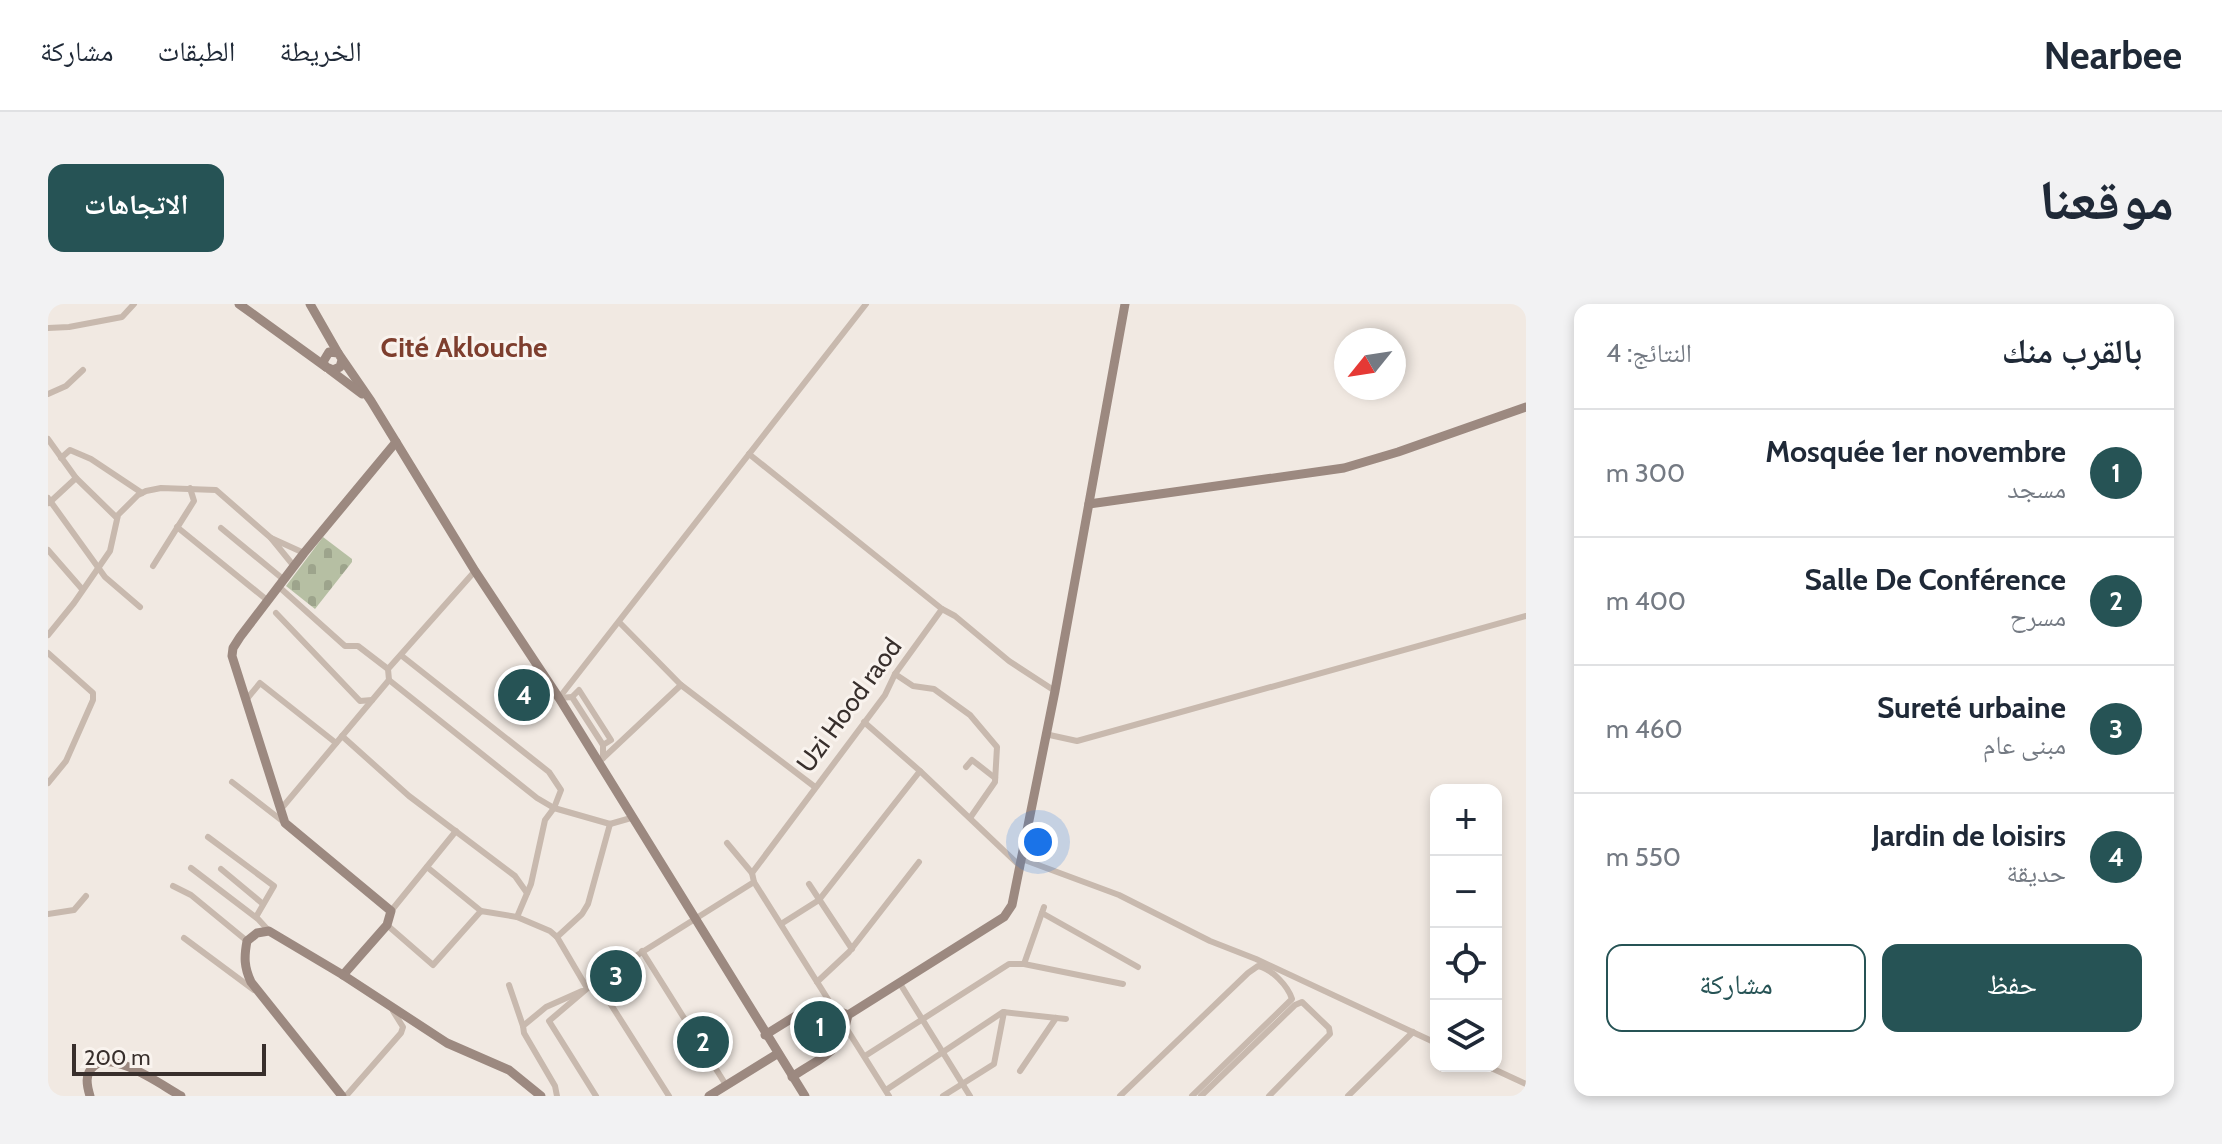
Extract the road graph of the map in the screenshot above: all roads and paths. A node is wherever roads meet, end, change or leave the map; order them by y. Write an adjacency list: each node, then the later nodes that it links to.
1 (134, 304): 6 (street)
2 (239, 304): 8 (main road)
3 (310, 304): 7 (main road)
4 (866, 304): 16 (street)
5 (1125, 304): 22 (main road)
6 (48, 328)
7 (340, 356): 8 (main road); 8 (main road); 11 (main road)
8 (328, 368): 11 (main road)
9 (83, 370): 10 (street)
10 (48, 394)
11 (371, 401): 14 (main road)
12 (1526, 407): 22 (main road)
13 (48, 439): 15 (street)
14 (396, 442): 28 (main road); 32 (main road)
15 (52, 451): 17 (street)
16 (749, 454): 37 (street); 40 (street)
17 (61, 458): 18 (street); 20 (street)
18 (76, 478): 21 (street); 23 (street)
19 (190, 488): 20 (street); 24 (street); 26 (street)
20 (142, 493): 23 (street)
21 (49, 502): 31 (street)
22 (1089, 504): 48 (main road)
23 (117, 518): 31 (street)
24 (177, 527): 30 (street); 35 (street)
25 (221, 528): 33 (street)
26 (271, 538): 28 (street); 29 (street)
27 (48, 550): 34 (street)
28 (304, 553): 29 (main road)
29 (293, 565): 33 (main road)
30 (153, 566)
31 (98, 567): 34 (street); 36 (street)
32 (475, 571): 43 (street); 49 (main road)
33 (281, 582): 35 (main road); 44 (street)
34 (82, 589): 41 (street)
35 (267, 600): 50 (main road)
36 (140, 607)
37 (942, 609): 45 (street, Uzi Hood raod); 48 (street)
38 (276, 613): 51 (street)
39 (1526, 616): 53 (street)
40 (620, 623): 47 (street); 49 (street)
41 (48, 635)
42 (48, 653): 61 (street)
43 (402, 656): 44 (street); 63 (street)
44 (388, 669): 46 (street)
45 (895, 674): 52 (street, Uzi Hood raod); 59 (street)
46 (389, 680): 51 (street); 63 (street)
47 (681, 685): 56 (street); 62 (street)
48 (1055, 691): 53 (main road)
49 (559, 698): 56 (main road); 56 (street)
50 (246, 700): 55 (street); 64 (main road)
51 (372, 700): 54 (street)
52 (864, 722): 58 (street); 62 (street, Uzi Hood raod)
53 (1045, 734): 73 (main road)
54 (342, 736): 55 (street); 69 (street)
55 (336, 743): 64 (street)
56 (601, 760): 65 (main road)
57 (966, 767): 59 (street)
58 (920, 771): 66 (street); 83 (street)
59 (995, 778): 66 (street)
60 (232, 782): 67 (street)
61 (48, 783)
62 (815, 787): 77 (street, Uzi Hood raod)
63 (554, 808): 68 (street); 81 (street)
64 (281, 809): 67 (main road)
65 (631, 818): 68 (street); 90 (main road)
66 (970, 818): 73 (street)
67 (285, 823): 85 (main road)
68 (610, 824): 94 (street)
69 (456, 831): 74 (street); 81 (street)
70 (208, 837): 84 (street)
71 (727, 843): 77 (street)
72 (919, 862): 97 (street)
73 (1021, 863): 104 (main road); 118 (street)
74 (427, 867): 85 (street); 86 (street)
75 (191, 868): 88 (street)
76 (221, 869): 84 (street)
77 (752, 873): 78 (street)
78 (754, 882): 90 (street); 91 (street)
79 (809, 884): 83 (street)
80 (173, 886): 96 (street)
81 (527, 893): 89 (street)
82 (86, 896): 87 (street)
83 (819, 900): 91 (street); 97 (street)
84 (263, 904): 88 (street)
85 (391, 911): 92 (main road)
86 (481, 911): 89 (street); 92 (street)
87 (48, 914)
88 (256, 917): 93 (street)
89 (517, 917): 94 (street)
90 (693, 919): 98 (street); 119 (main road)
91 (781, 924): 103 (street)
92 (387, 925): 101 (main road)
93 (269, 931): 96 (main road); 101 (main road)
94 (557, 937): 107 (street)
95 (184, 938): 108 (street)
96 (247, 941): 108 (main road)
97 (852, 949): 103 (street)
98 (642, 951): 102 (street); 129 (street)
99 (1024, 964): 100 (street); 105 (street); 115 (street)
100 (1138, 967)
101 (343, 975): 109 (main road)
102 (596, 981): 107 (street); 137 (street)
103 (817, 982): 110 (street)
104 (899, 982): 112 (main road); 115 (street)
105 (1123, 984)
106 (509, 985): 116 (street)
107 (587, 988): 116 (street); 136 (street)
108 (259, 992): 133 (main road)
109 (389, 1005): 133 (street); 134 (main road)
110 (833, 1009): 112 (main road); 117 (street); 119 (main road)
111 (1004, 1012): 113 (street); 121 (street); 127 (street)
112 (848, 1015): 117 (main road)
113 (1056, 1018): 114 (street); 124 (street)
114 (1066, 1019)
115 (922, 1020): 121 (street); 123 (street)
116 (523, 1026): 135 (street)
117 (846, 1028): 123 (street); 126 (main road)
118 (1413, 1032): 120 (street); 146 (street)
119 (765, 1035): 122 (main road)
120 (1430, 1040)
121 (943, 1053): 127 (street); 130 (street)
122 (777, 1054): 126 (main road); 129 (main road)
123 (865, 1056): 130 (street)
124 (1020, 1071)
125 (1500, 1072): 128 (street)
126 (792, 1077): 139 (main road)
127 (962, 1084): 140 (street); 141 (street)
128 (1526, 1084)
129 (725, 1090): 138 (main road)
130 (887, 1093)
131 (90, 1096): 132 (main road)
132 (181, 1096)
133 (344, 1096)
134 (541, 1096)
135 (557, 1096)
136 (596, 1096)
137 (669, 1096)
138 (709, 1096)
139 (805, 1096)
140 (943, 1096)
141 (970, 1096)
142 (1120, 1096): 143 (street)
143 (1192, 1096)
144 (1201, 1096): 145 (street)
145 (1269, 1096)
146 (1348, 1096)

